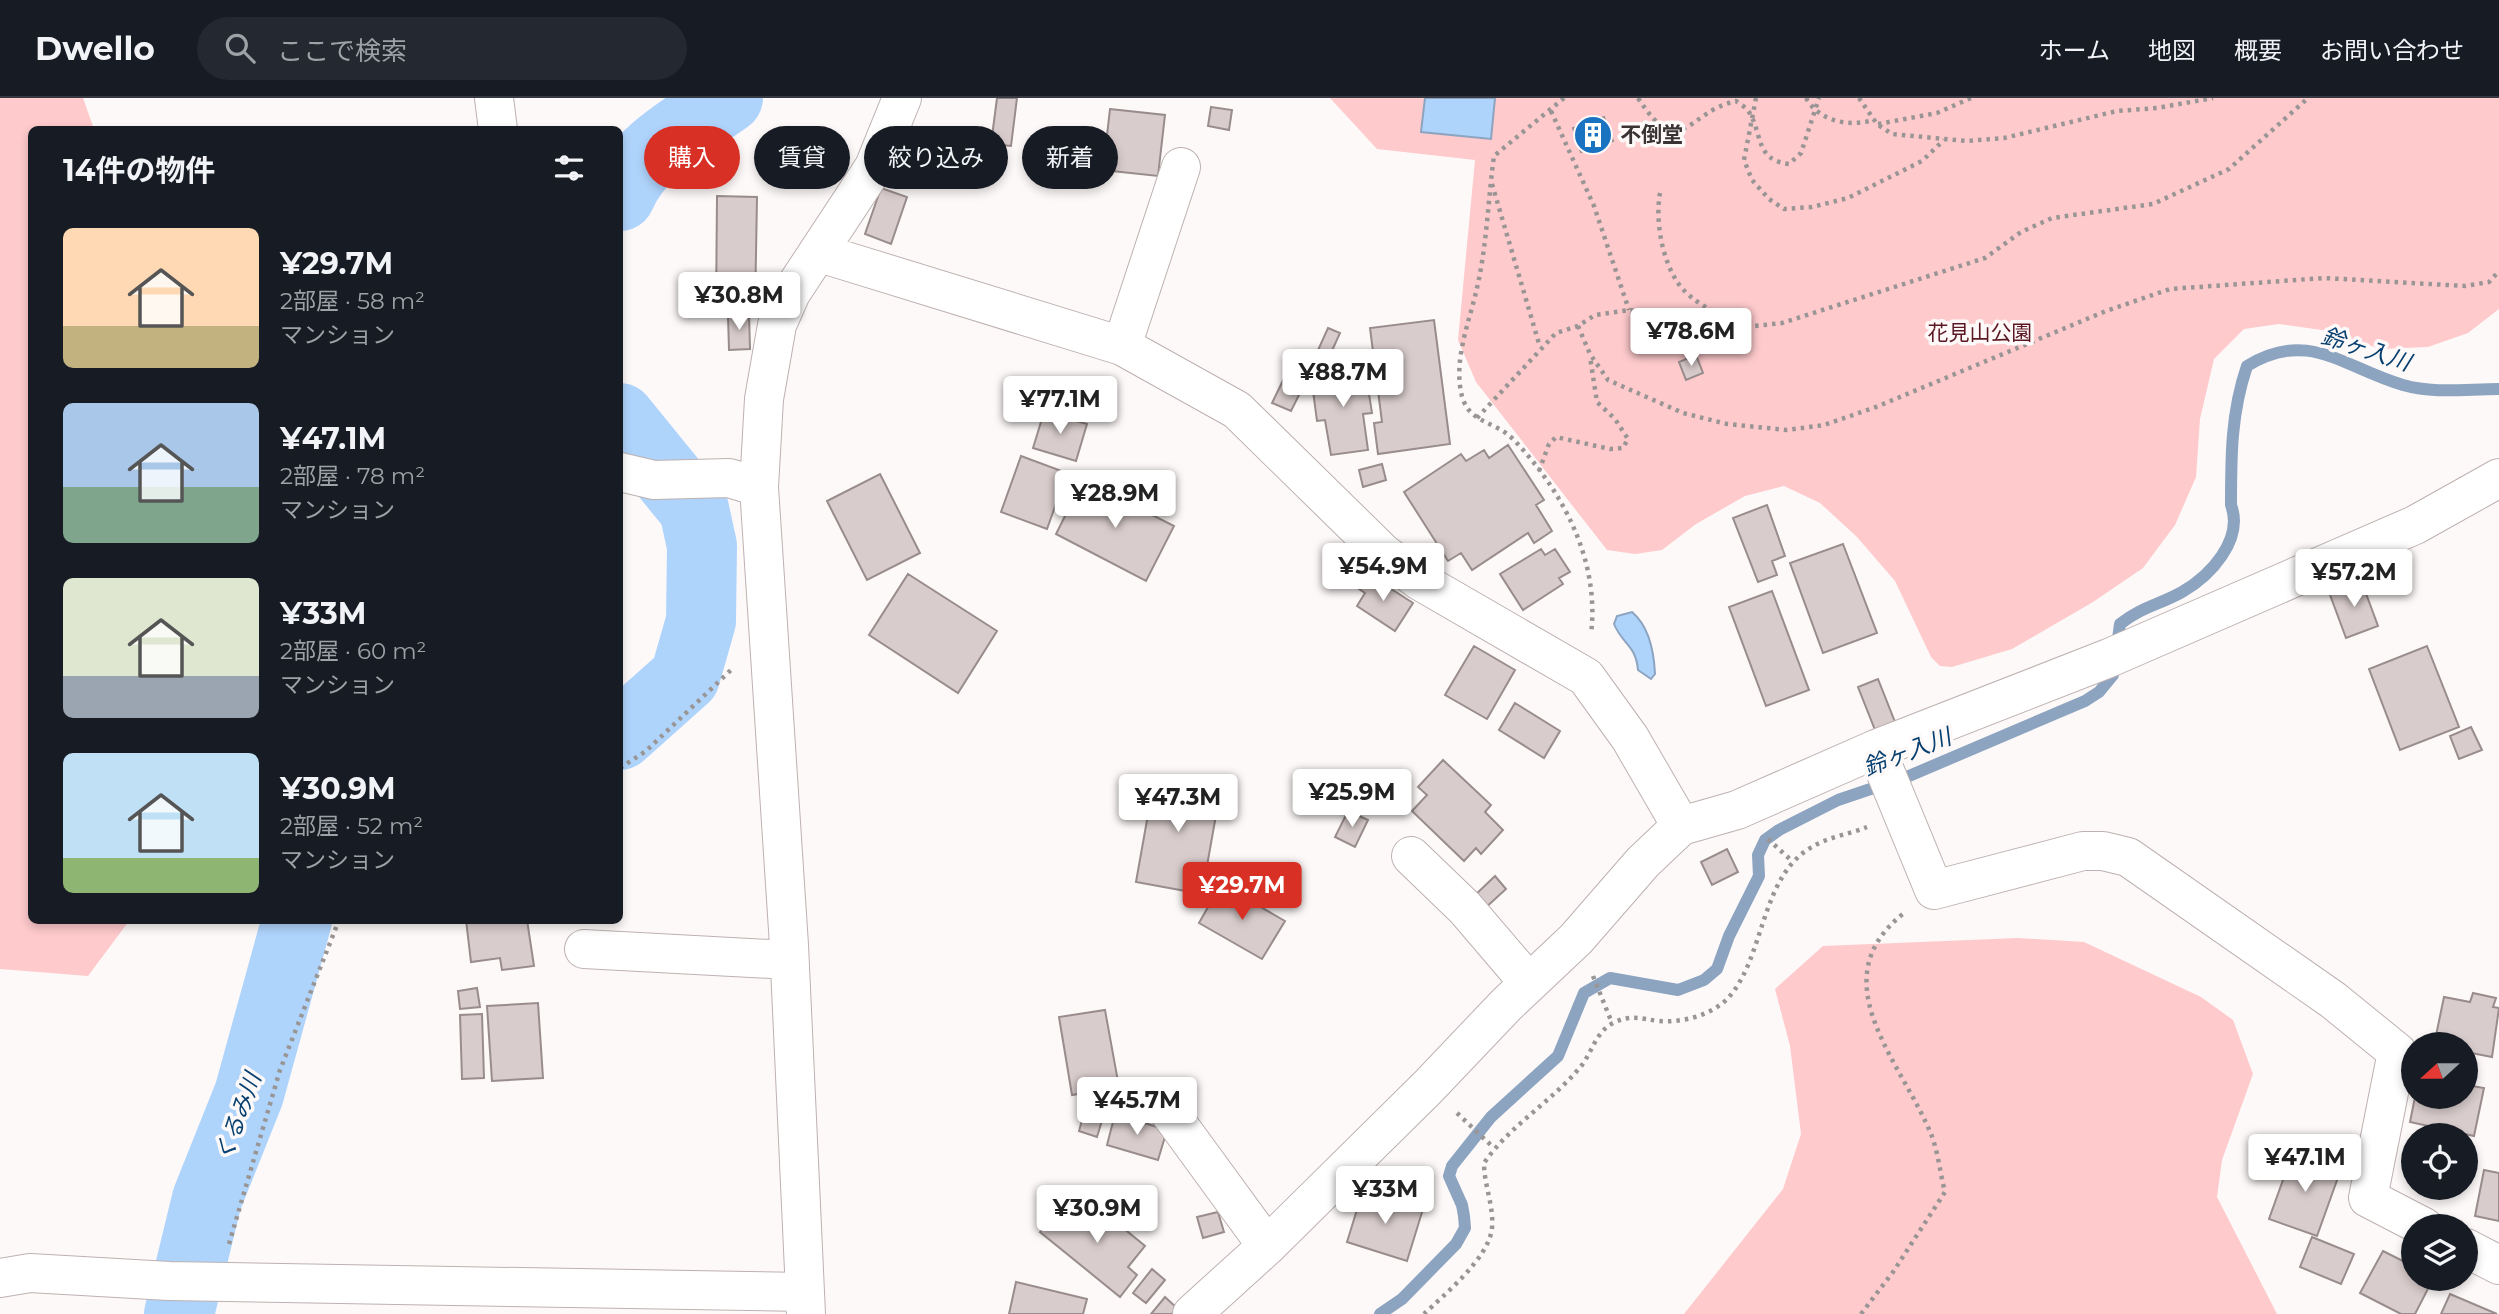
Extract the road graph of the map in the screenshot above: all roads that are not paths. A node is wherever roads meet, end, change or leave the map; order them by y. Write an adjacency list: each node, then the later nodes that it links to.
1 (494, 98): 3 (street)
2 (902, 98): 5 (street)
3 (498, 126)
4 (1181, 167): 6 (street)
5 (820, 253): 6 (street); 9 (street)
6 (1122, 346): 11 (street)
7 (637, 476): 9 (street)
8 (2499, 478): 10 (street)
9 (744, 482): 14 (street)
10 (1876, 749): 11 (street); 17 (street)
11 (1681, 826): 15 (street)
12 (1411, 856): 15 (street)
13 (584, 949): 14 (street)
14 (789, 960): 22 (street)
15 (1529, 983): 18 (street)
16 (1164, 1105): 18 (street)
17 (2401, 1215)
18 (1266, 1247): 23 (street)
19 (2478, 1254): 20 (street)
20 (2499, 1265)
21 (6, 1272): 22 (street)
22 (805, 1303)
23 (1192, 1314)

